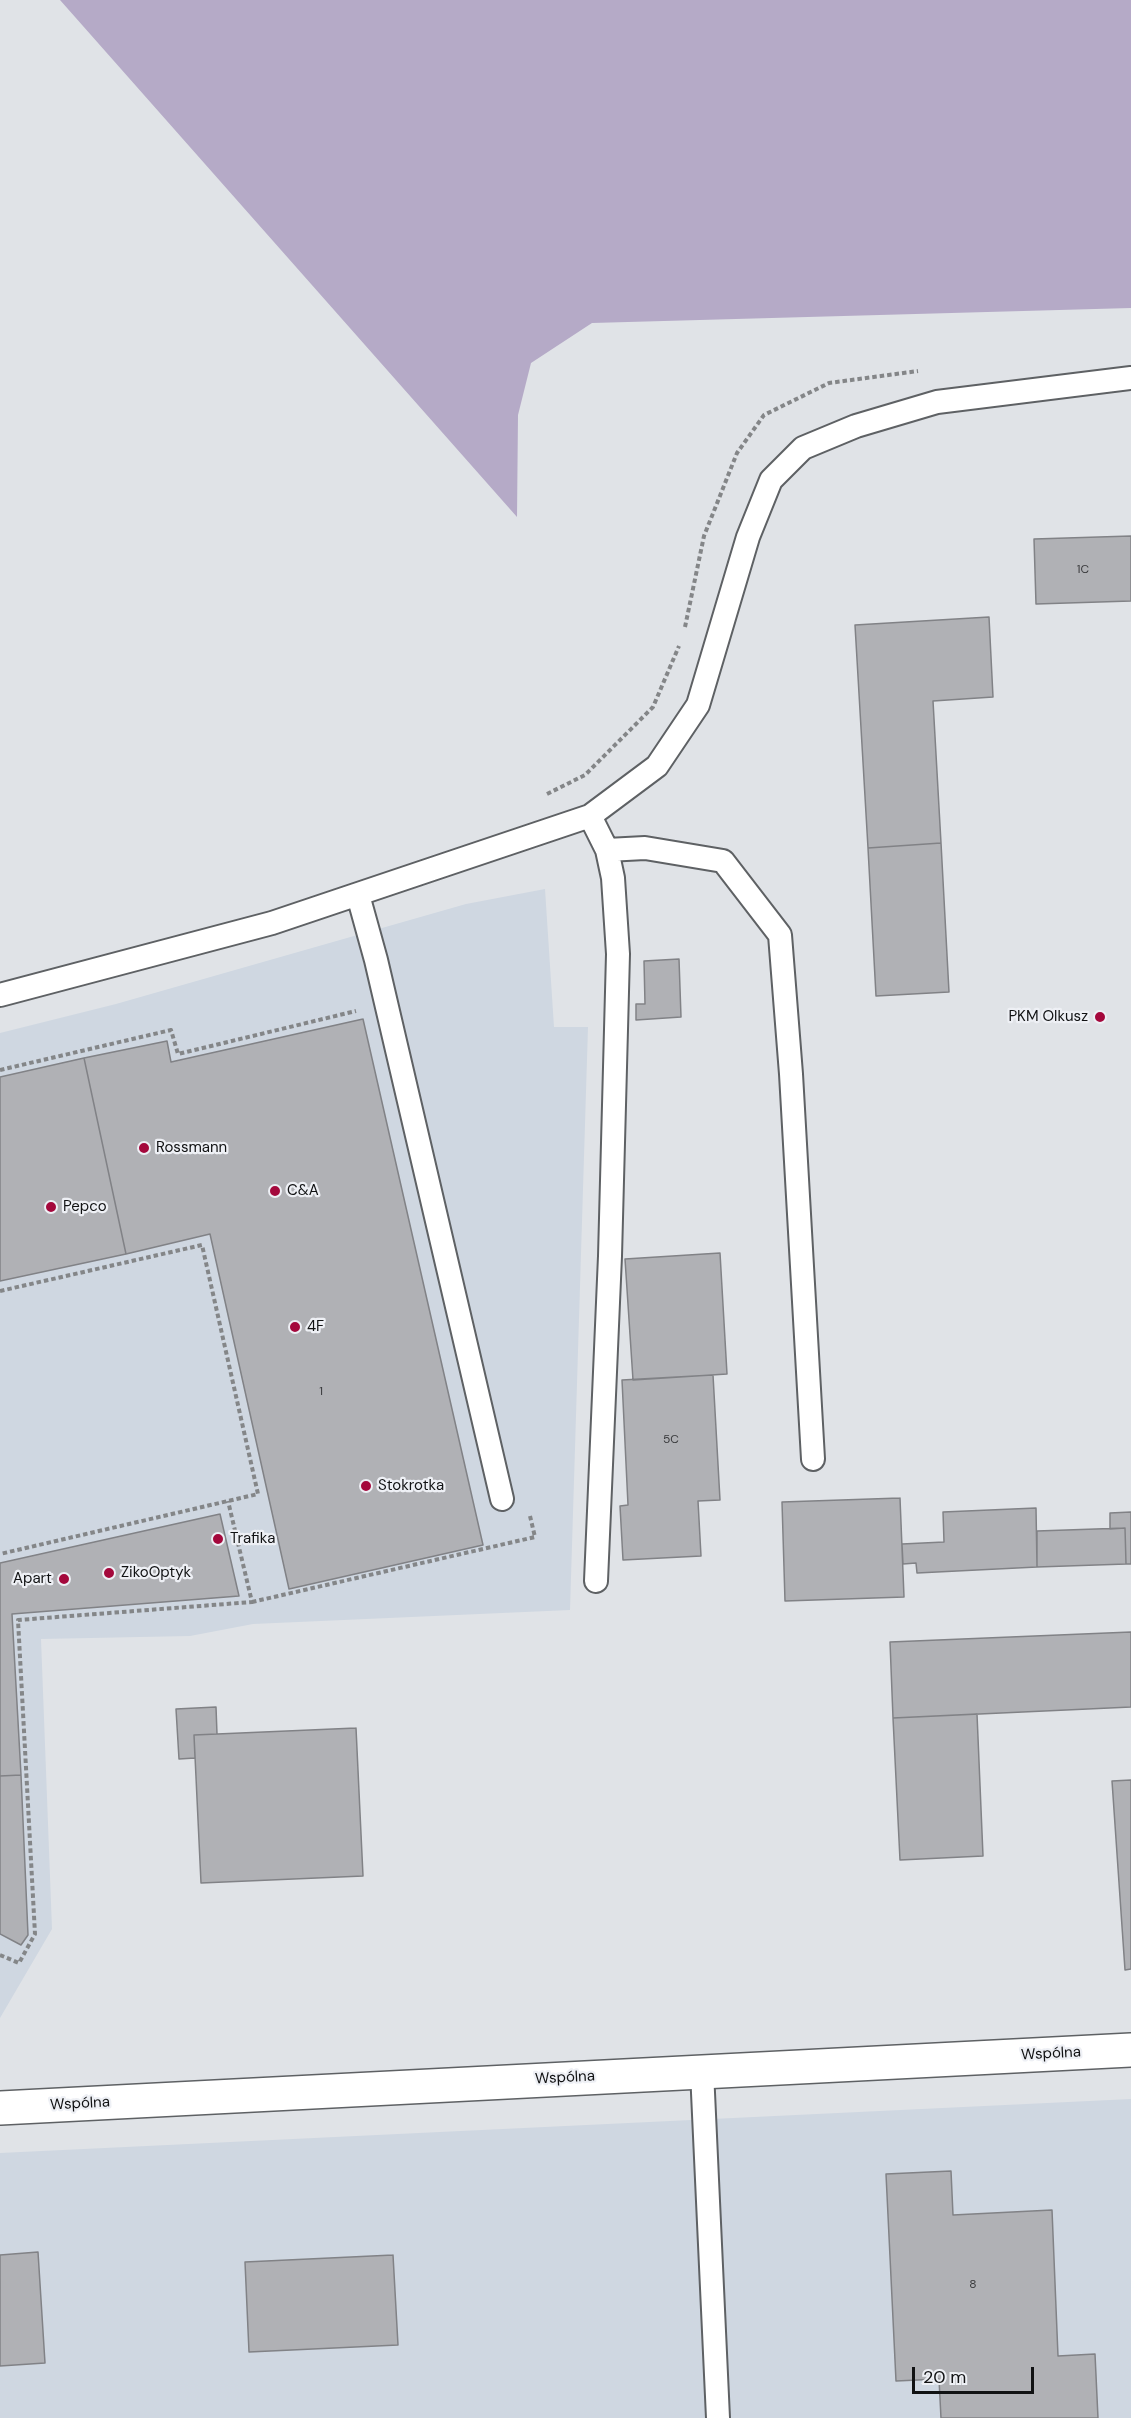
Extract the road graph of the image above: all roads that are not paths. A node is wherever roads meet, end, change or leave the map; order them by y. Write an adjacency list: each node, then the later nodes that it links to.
1 (1131, 378): 2 (lane)
2 (590, 816): 3 (lane); 4 (lane)
3 (607, 850): 6 (lane); 8 (lane)
4 (358, 895): 5 (lane); 7 (lane)
5 (0, 995)
6 (813, 1459)
7 (502, 1499)
8 (596, 1581)
9 (1131, 2050): 10 (street, Wspólna)
10 (702, 2071): 11 (street, Wspólna); 12 (lane)
11 (0, 2108)
12 (718, 2418)

